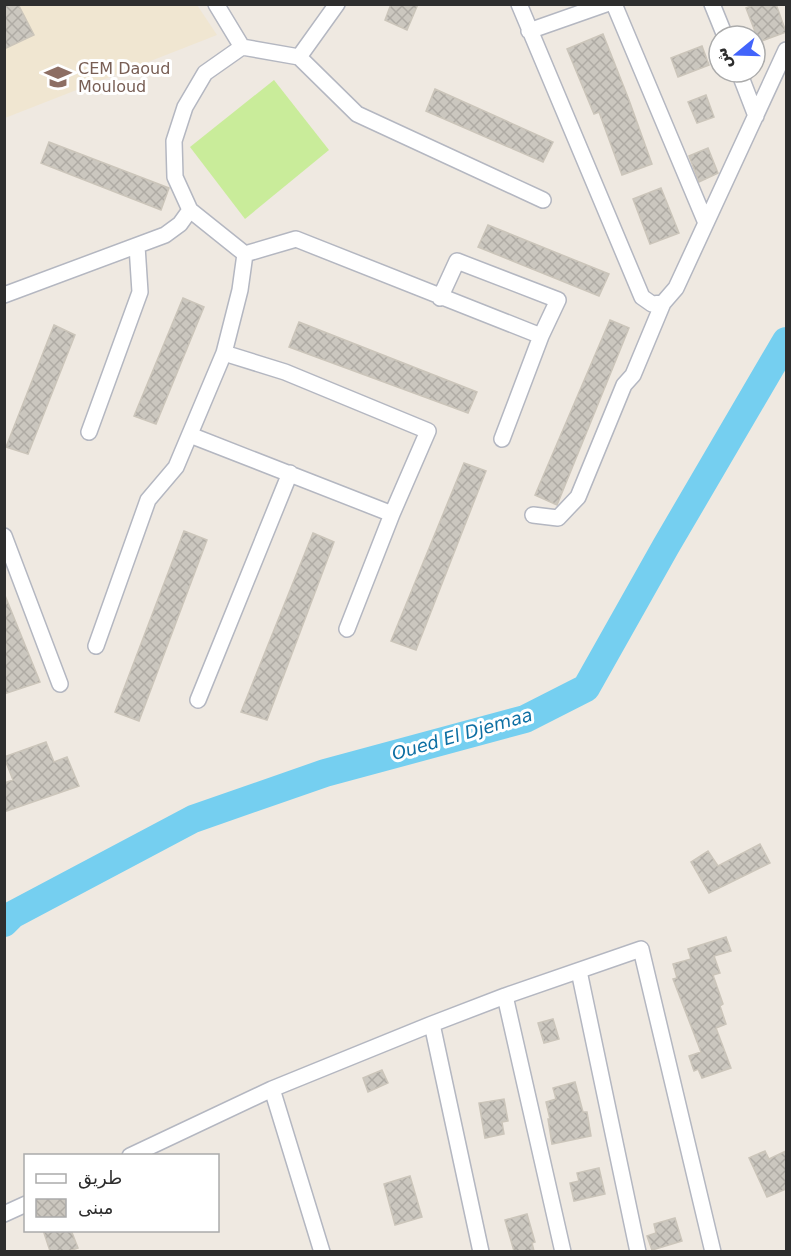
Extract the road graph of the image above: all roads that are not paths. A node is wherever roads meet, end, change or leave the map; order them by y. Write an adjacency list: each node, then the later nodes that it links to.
1 (216, 4): 9 (street)
2 (337, 4): 11 (street)
3 (519, 4): 8 (street)
4 (606, 4): 8 (street)
5 (614, 4): 16 (street)
6 (712, 4): 7 (street)
7 (720, 24)
8 (529, 31): 21 (street)
9 (242, 47): 11 (street); 15 (street)
10 (786, 50): 13 (street)
11 (299, 57): 14 (street)
12 (744, 84): 13 (street)
13 (756, 116): 16 (street)
14 (543, 200)
15 (190, 210): 17 (street); 18 (street)
16 (706, 223): 21 (street)
17 (137, 246): 19 (street); 24 (street)
18 (245, 254): 20 (street); 23 (street)
19 (4, 295)
20 (440, 297): 22 (street); 22 (street)
21 (663, 303): 29 (street)
22 (541, 336): 26 (street)
23 (224, 353): 25 (street); 28 (street)
24 (89, 432)
25 (190, 435): 27 (street); 32 (street)
26 (502, 439)
27 (290, 473): 28 (street); 34 (street)
28 (392, 514): 31 (street)
29 (533, 515)
30 (4, 536): 33 (street)
31 (347, 629)
32 (96, 646)
33 (60, 684)
34 (198, 700)
35 (579, 971): 36 (street); 45 (street); 46 (street)
36 (506, 996): 37 (street); 44 (street)
37 (432, 1024): 38 (street); 43 (street)
38 (272, 1089): 39 (street); 42 (street)
39 (132, 1154)
40 (24, 1205): 41 (street)
41 (4, 1214)
42 (322, 1251)
43 (481, 1251)
44 (562, 1251)
45 (638, 1251)
46 (713, 1251)

